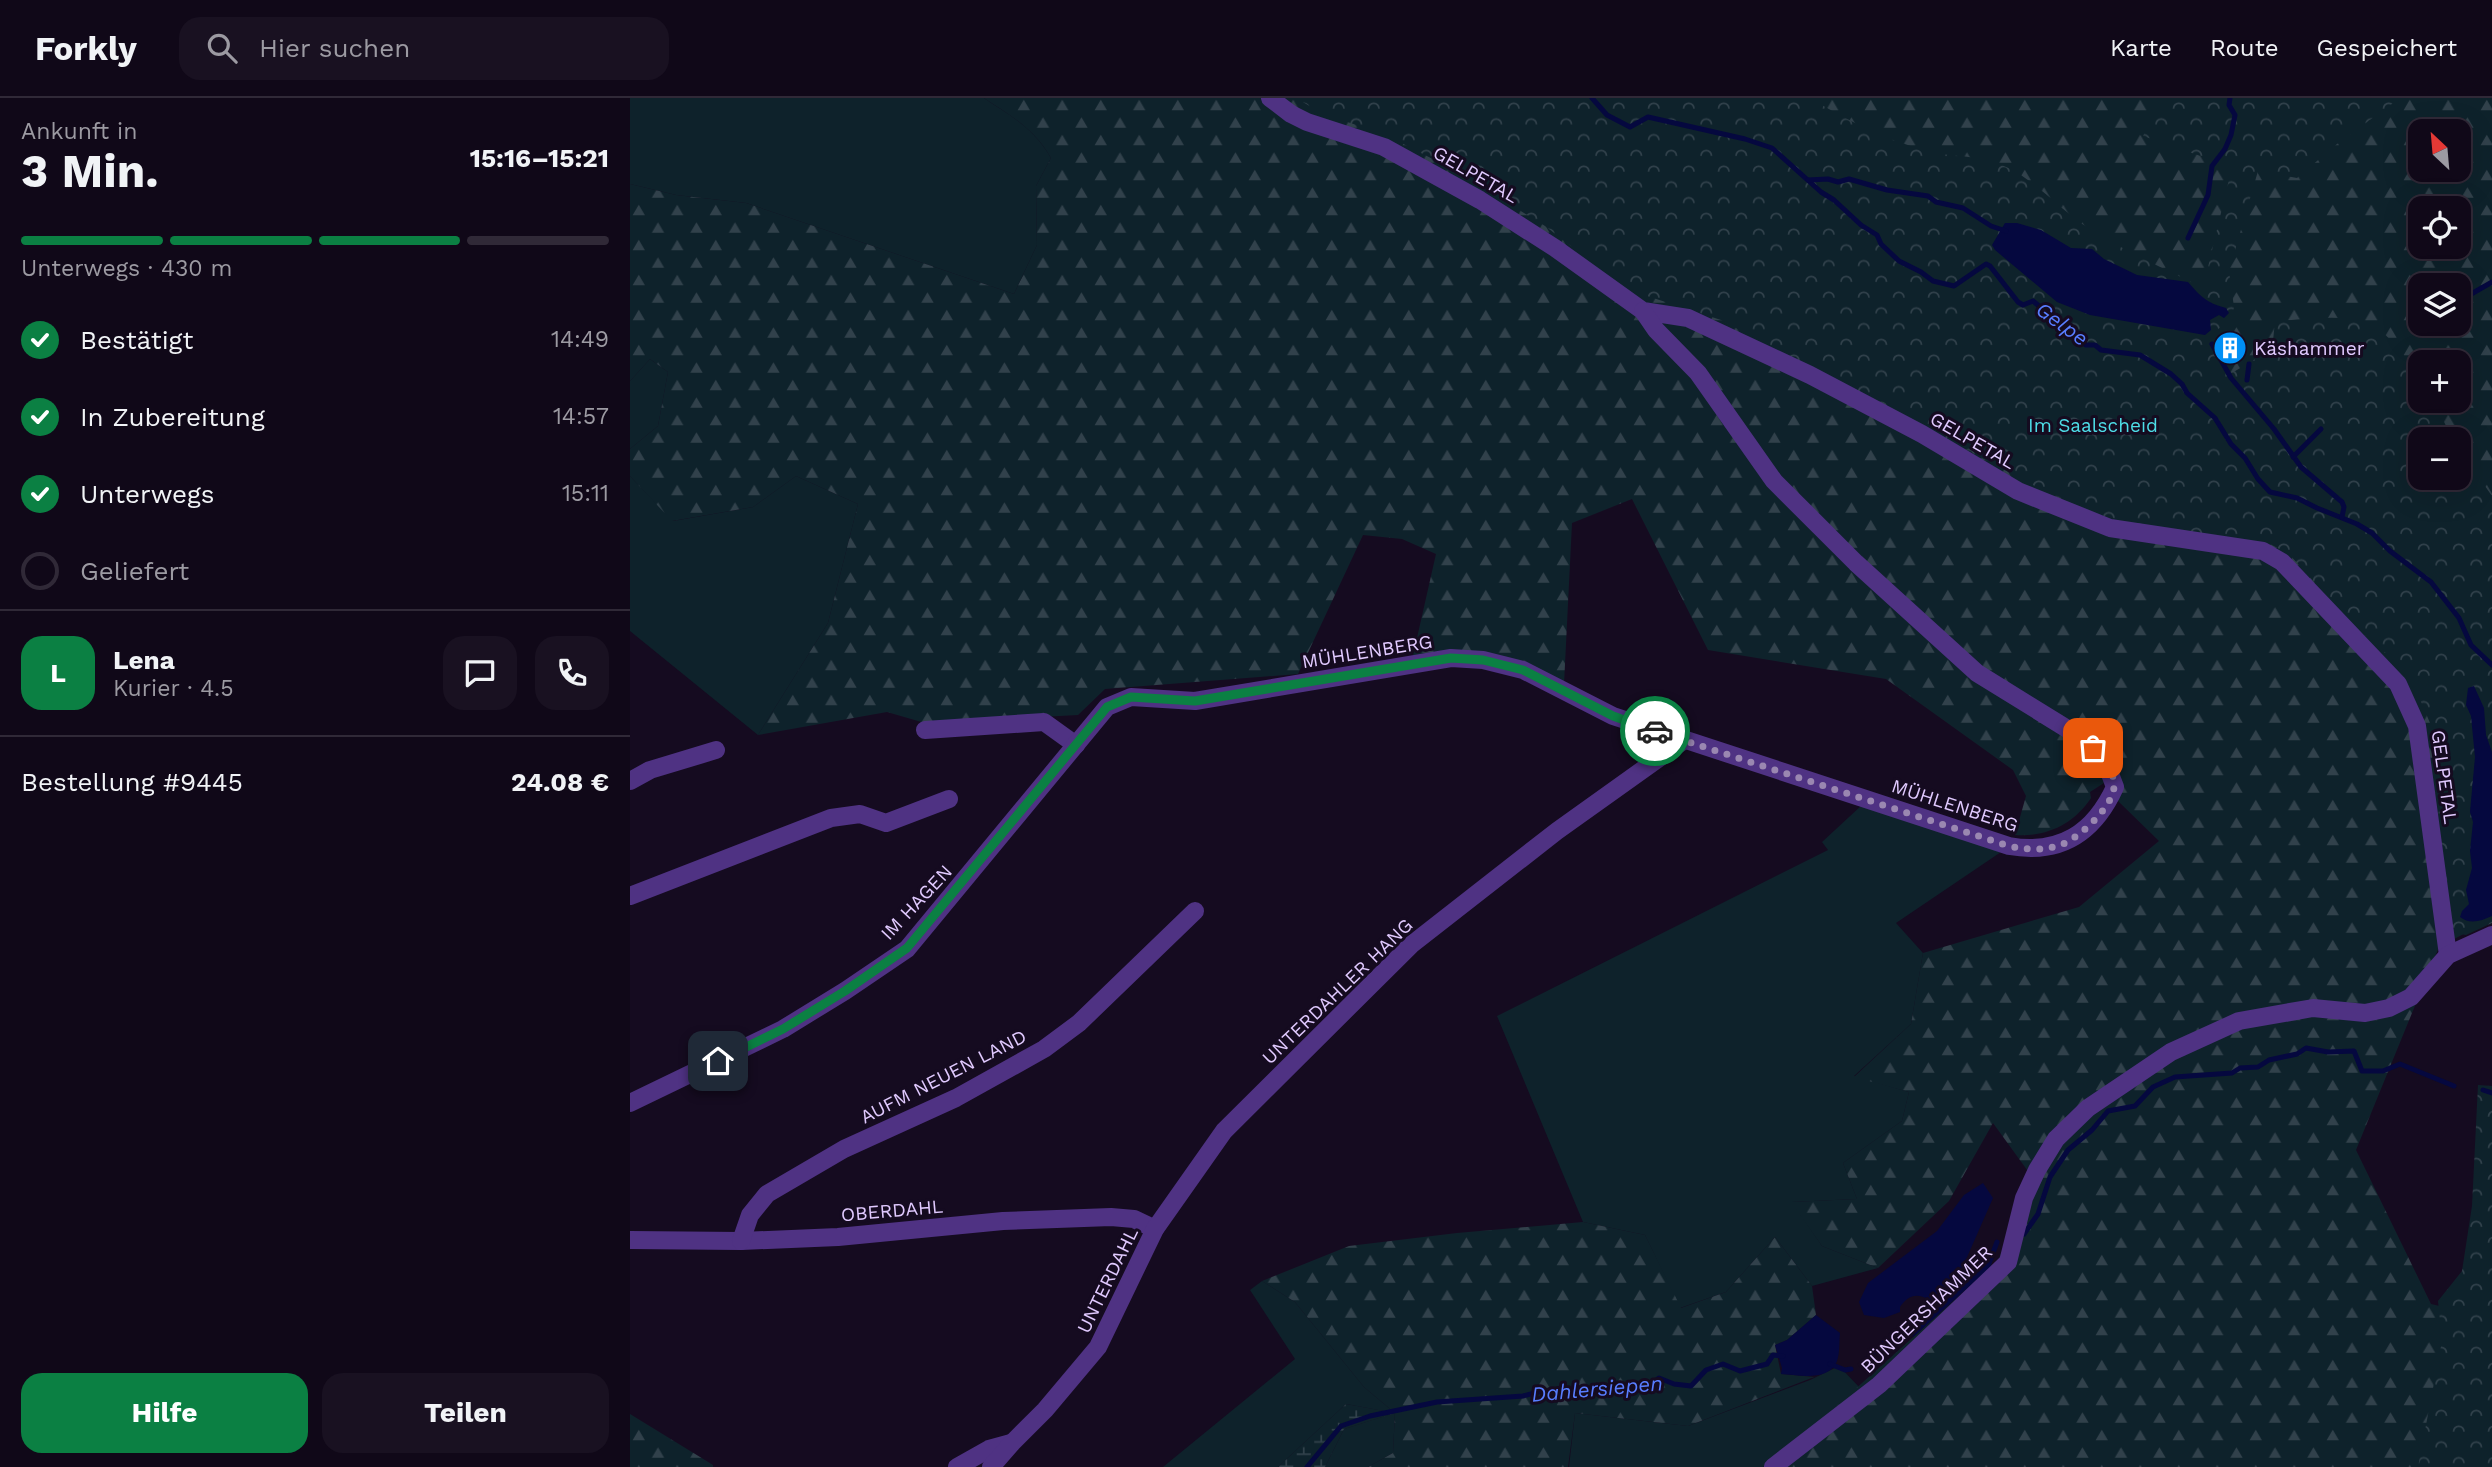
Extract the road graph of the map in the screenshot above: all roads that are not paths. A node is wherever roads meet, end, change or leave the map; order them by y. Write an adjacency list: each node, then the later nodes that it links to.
1 (1270, 98): 2 (street, GELPETAL)
2 (1643, 311): 5 (street, MÜHLENBERG); 13 (street, GELPETAL)
3 (1107, 707): 5 (street, MÜHLENBERG); 6 (street, IM HAGEN)
4 (925, 730): 6 (street)
5 (1683, 741): 15 (street, UNTERDAHLER HANG)
6 (1076, 745): 14 (street, IM HAGEN)
7 (716, 750): 8 (street)
8 (630, 781)
9 (949, 799): 10 (street)
10 (630, 896)
11 (1195, 911): 17 (street, AUFM NEUEN LAND)
12 (2492, 935): 13 (street, BÜNGERSHAMMER)
13 (2448, 955): 21 (street, BÜNGERSHAMMER)
14 (630, 1103)
15 (1155, 1229): 17 (street, OBERDAHL); 18 (street, UNTERDAHL)
16 (630, 1240): 17 (street, OBERDAHL)
17 (741, 1241)
18 (1012, 1443): 19 (street, UNTERDAHL); 20 (street, UNTERDAHL)
19 (957, 1467)
20 (991, 1467)
21 (1773, 1467)

